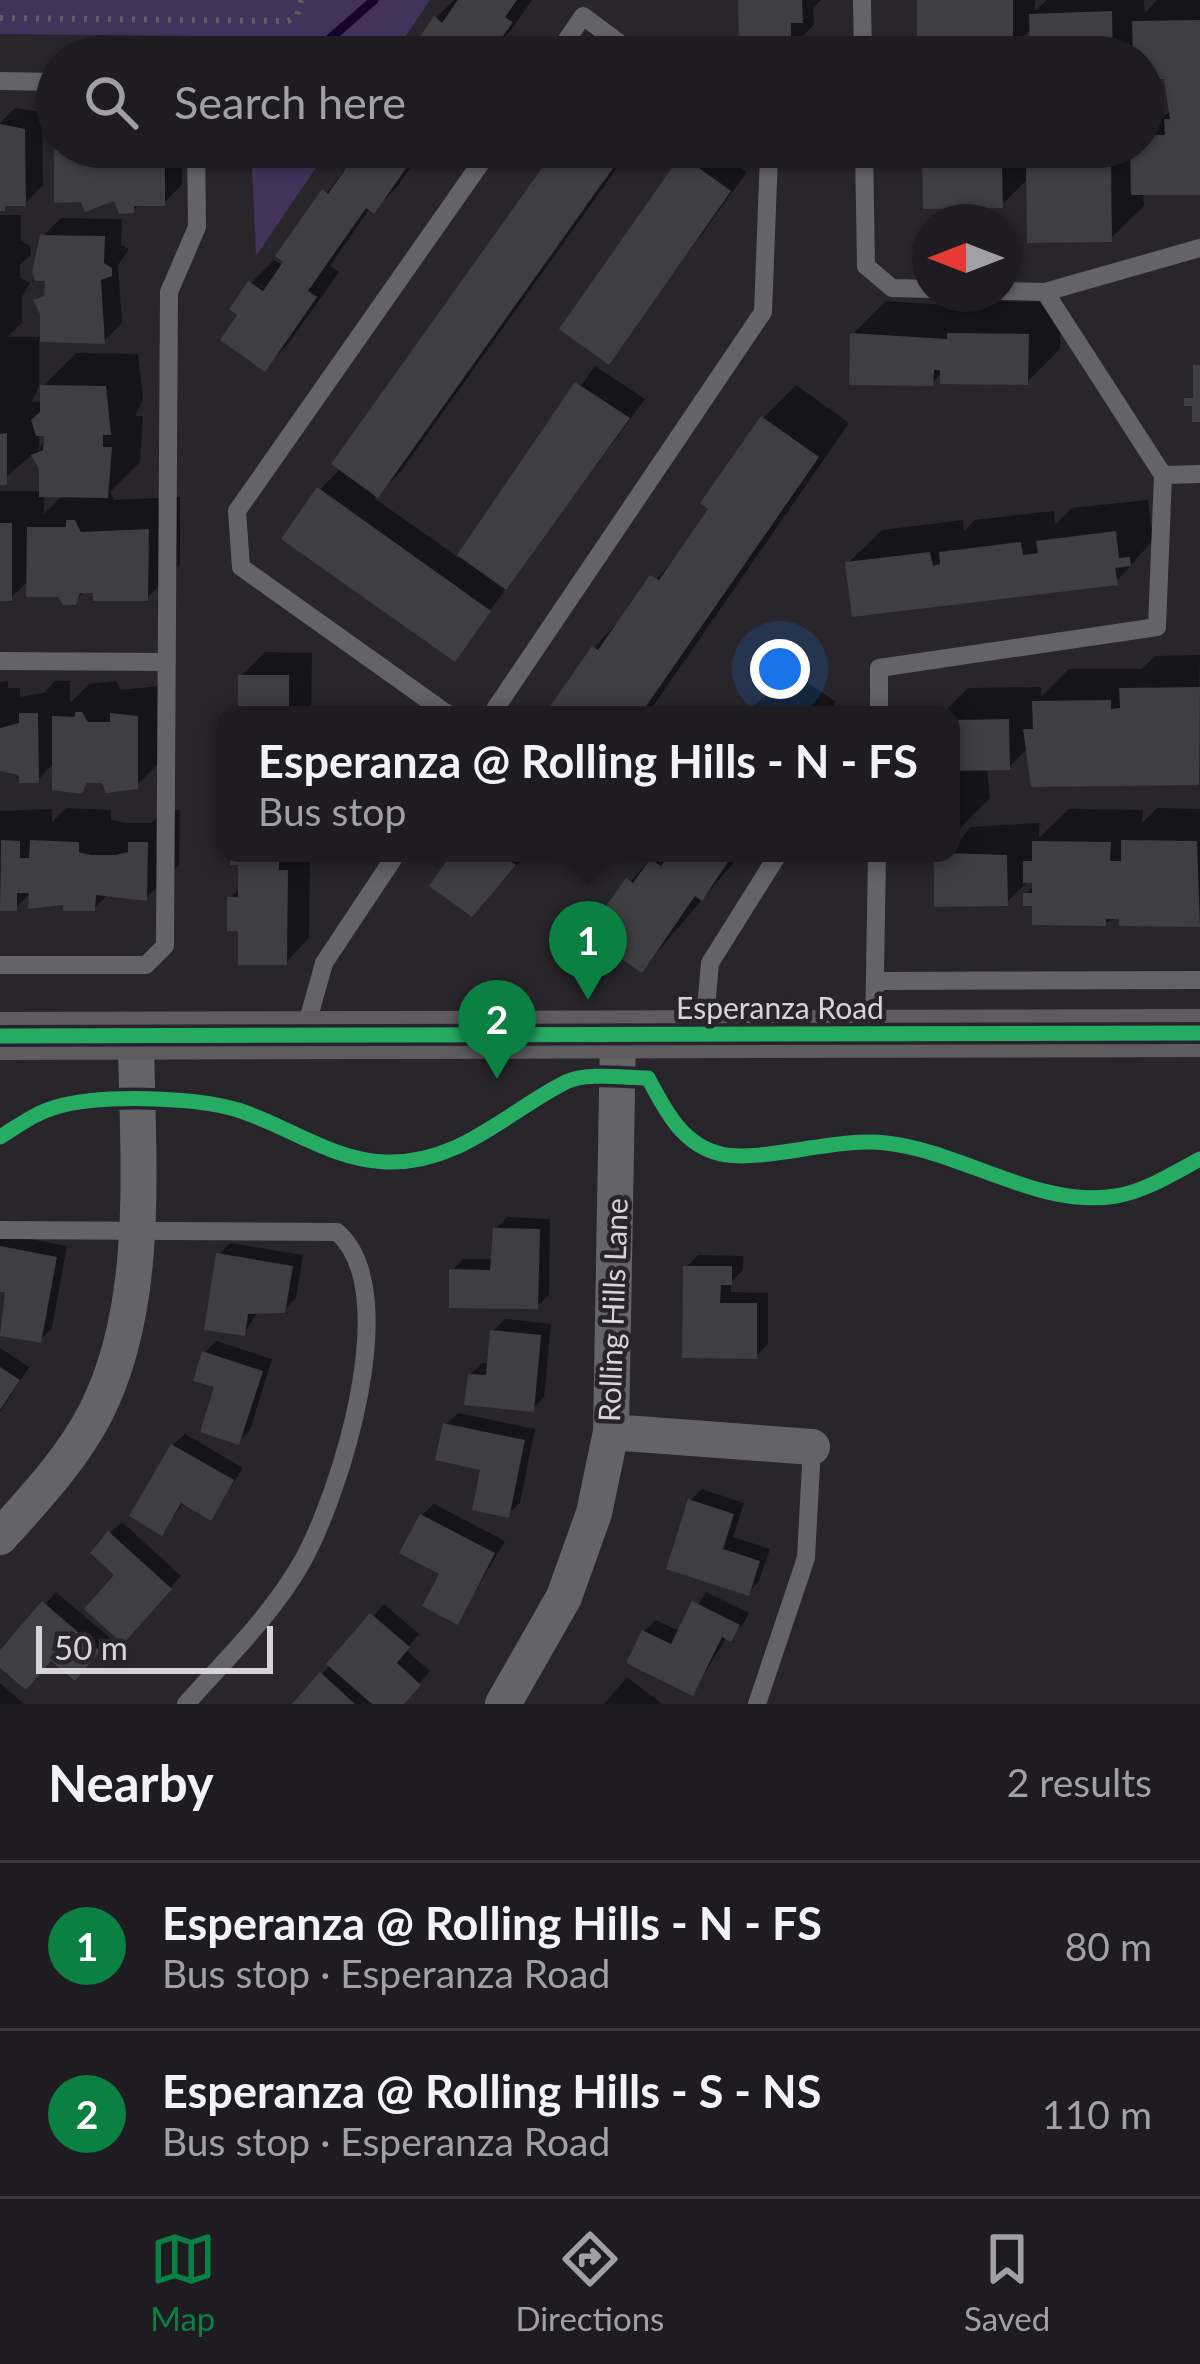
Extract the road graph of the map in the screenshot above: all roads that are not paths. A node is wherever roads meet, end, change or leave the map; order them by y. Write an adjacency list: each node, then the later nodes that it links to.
1 (862, 0): 5 (lane)
2 (589, 8): 3 (lane); 4 (lane)
3 (570, 36)
4 (617, 36)
5 (862, 36)
6 (0, 81): 7 (lane)
7 (36, 82)
8 (196, 168): 19 (lane)
9 (477, 168): 20 (lane)
10 (769, 168): 21 (lane)
11 (864, 168): 13 (lane)
12 (1200, 248): 15 (lane)
13 (912, 289)
14 (1020, 291): 15 (lane)
15 (1045, 292): 17 (lane)
16 (1200, 474): 17 (lane)
17 (1163, 475): 22 (lane)
18 (0, 661): 19 (lane)
19 (167, 662): 26 (lane)
20 (436, 706)
21 (496, 706)
22 (879, 706)
23 (392, 862): 32 (lane)
24 (773, 862): 34 (lane)
25 (877, 862): 27 (lane)
26 (0, 964)
27 (875, 980): 28 (lane); 35 (lane)
28 (1200, 980)
29 (1200, 1033): 35 (street, Esperanza Road)
30 (0, 1036): 31 (street, Esperanza Road)
31 (136, 1036): 32 (street, Esperanza Road); 36 (street)
32 (304, 1036): 33 (street, Esperanza Road)
33 (618, 1036): 34 (street, Esperanza Road); 38 (street, Rolling Hills Lane)
34 (704, 1036): 35 (street, Esperanza Road)
35 (874, 1036)
36 (134, 1227): 37 (lane); 40 (street); 41 (lane)
37 (0, 1230)
38 (611, 1432): 39 (street); 42 (street, Rolling Hills Lane)
39 (812, 1447): 43 (lane)
40 (0, 1537)
41 (186, 1704)
42 (503, 1704)
43 (757, 1704)

